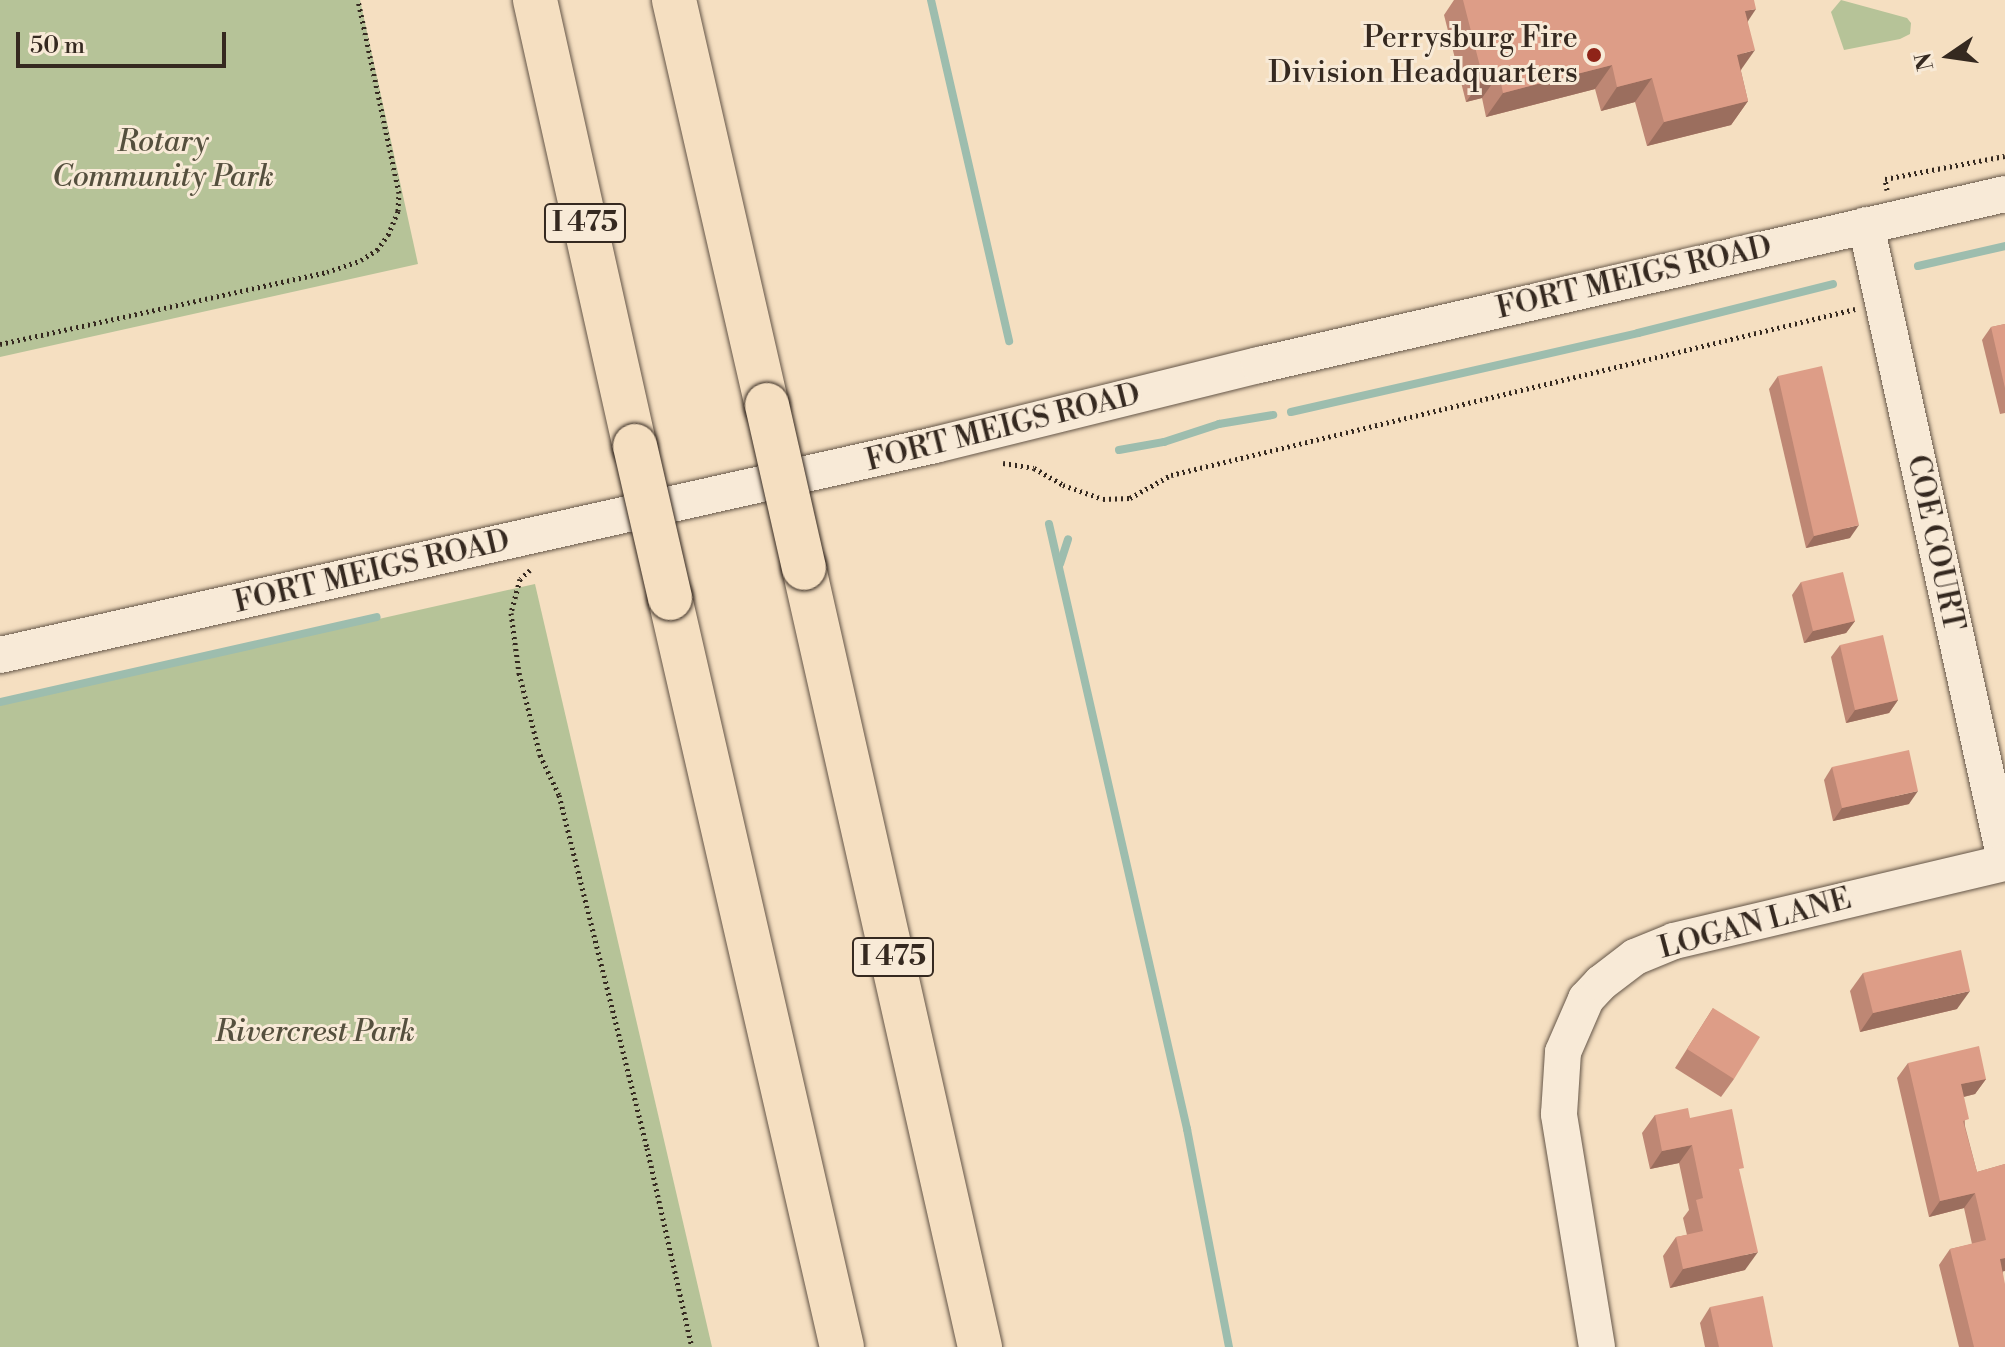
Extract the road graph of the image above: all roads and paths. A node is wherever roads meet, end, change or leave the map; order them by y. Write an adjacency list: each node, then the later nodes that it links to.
1 (358, 0): 9 (path)
2 (535, 0): 15 (highway, I 475, bridge)
3 (674, 0): 16 (highway, I 475, bridge)
4 (2005, 156): 5 (path)
5 (1885, 179)
6 (2005, 194): 7 (street, FORT MEIGS ROAD)
7 (1866, 225): 12 (street, FORT MEIGS ROAD); 13 (street, COE COURT)
8 (1862, 307): 10 (path)
9 (0, 344)
10 (992, 462)
11 (534, 566): 14 (path)
12 (0, 655)
13 (2005, 862): 17 (street, LOGAN LANE)
14 (692, 1347)
15 (842, 1347)
16 (980, 1347)
17 (1597, 1347)

